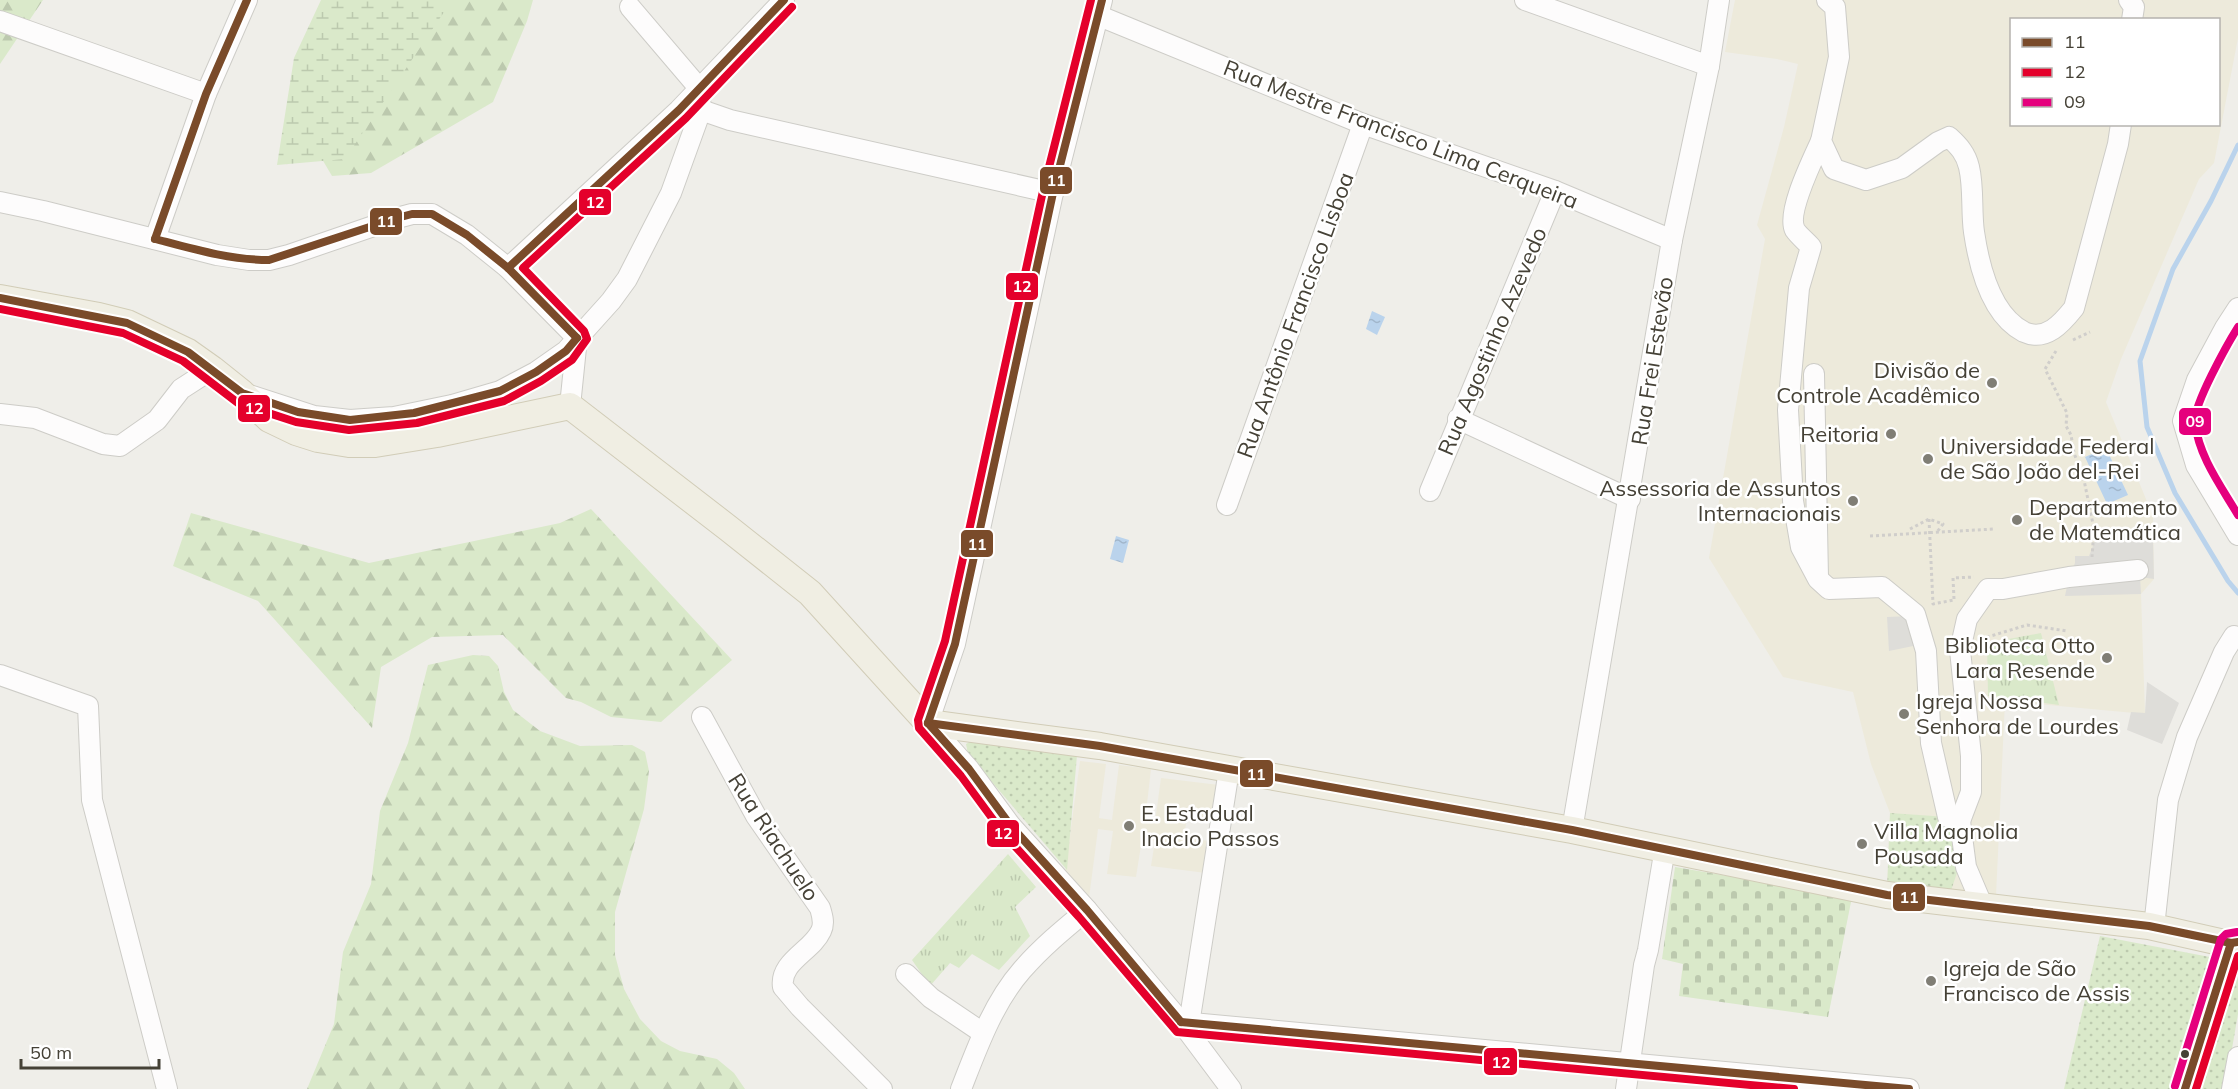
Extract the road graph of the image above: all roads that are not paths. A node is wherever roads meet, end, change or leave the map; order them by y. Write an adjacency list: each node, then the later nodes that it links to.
1 (248, 0): 13 (street)
2 (784, 0): 12 (street)
3 (1525, 0): 11 (street)
4 (1719, 0): 11 (street, Rua Frei Estevão)
5 (1827, 0): 17 (street)
6 (2129, 0): 9 (street)
7 (630, 7): 12 (street)
8 (1099, 8): 15 (street, Rua Mestre Francisco Lima Cerqueira); 19 (street)
9 (2132, 18)
10 (0, 21): 13 (street)
11 (1709, 66): 22 (street, Rua Frei Estevão)
12 (699, 88): 14 (street); 23 (street)
13 (206, 94): 21 (street)
14 (701, 110): 19 (street); 26 (street)
15 (1363, 124): 18 (street, Rua Mestre Francisco Lima Cerqueira); 35 (street, Rua Antônio Francisco Lisboa)
16 (2121, 126): 17 (street)
17 (1821, 141): 38 (street)
18 (1555, 191): 22 (street, Rua Mestre Francisco Lima Cerqueira); 32 (street, Rua Agostinho Azevedo)
19 (1053, 193): 42 (street)
20 (0, 202): 21 (street)
21 (155, 239): 23 (street)
22 (1672, 240): 34 (street, Rua Frei Estevão)
23 (508, 268): 26 (street)
24 (0, 298): 27 (main road)
25 (2238, 308): 36 (street)
26 (577, 338): 29 (street); 30 (street)
27 (212, 369): 29 (main road); 31 (street)
28 (1814, 374): 38 (street)
29 (242, 393): 30 (main road)
30 (570, 406): 42 (main road)
31 (0, 414)
32 (1458, 419): 33 (street, Rua Agostinho Azevedo); 34 (street)
33 (1430, 491)
34 (1630, 499): 45 (street, Rua Frei Estevão)
35 (1227, 505)
36 (2238, 535)
37 (2138, 570): 44 (street)
38 (1818, 579): 44 (street)
39 (2234, 636): 49 (street)
40 (0, 675): 57 (street)
41 (702, 717): 58 (street, Rua Riachuelo)
42 (928, 723): 43 (main road); 48 (street)
43 (1229, 770): 45 (main road); 52 (street)
44 (1960, 821): 47 (street)
45 (1572, 830): 46 (main road)
46 (1665, 848): 47 (main road); 55 (street)
47 (1971, 905): 49 (main road)
48 (1087, 910): 52 (street); 53 (street)
49 (2154, 927): 50 (main road)
50 (2236, 944): 63 (main road)
51 (906, 974): 53 (street)
52 (1185, 1023): 55 (street); 60 (street)
53 (983, 1033): 59 (street)
54 (2238, 1057): 64 (street)
55 (1631, 1062): 56 (street); 61 (street)
56 (1781, 1084): 62 (street)
57 (167, 1089)
58 (882, 1089)
59 (961, 1089)
60 (1231, 1089)
61 (1626, 1089)
62 (1909, 1089)
63 (2185, 1089)
64 (2232, 1089)

